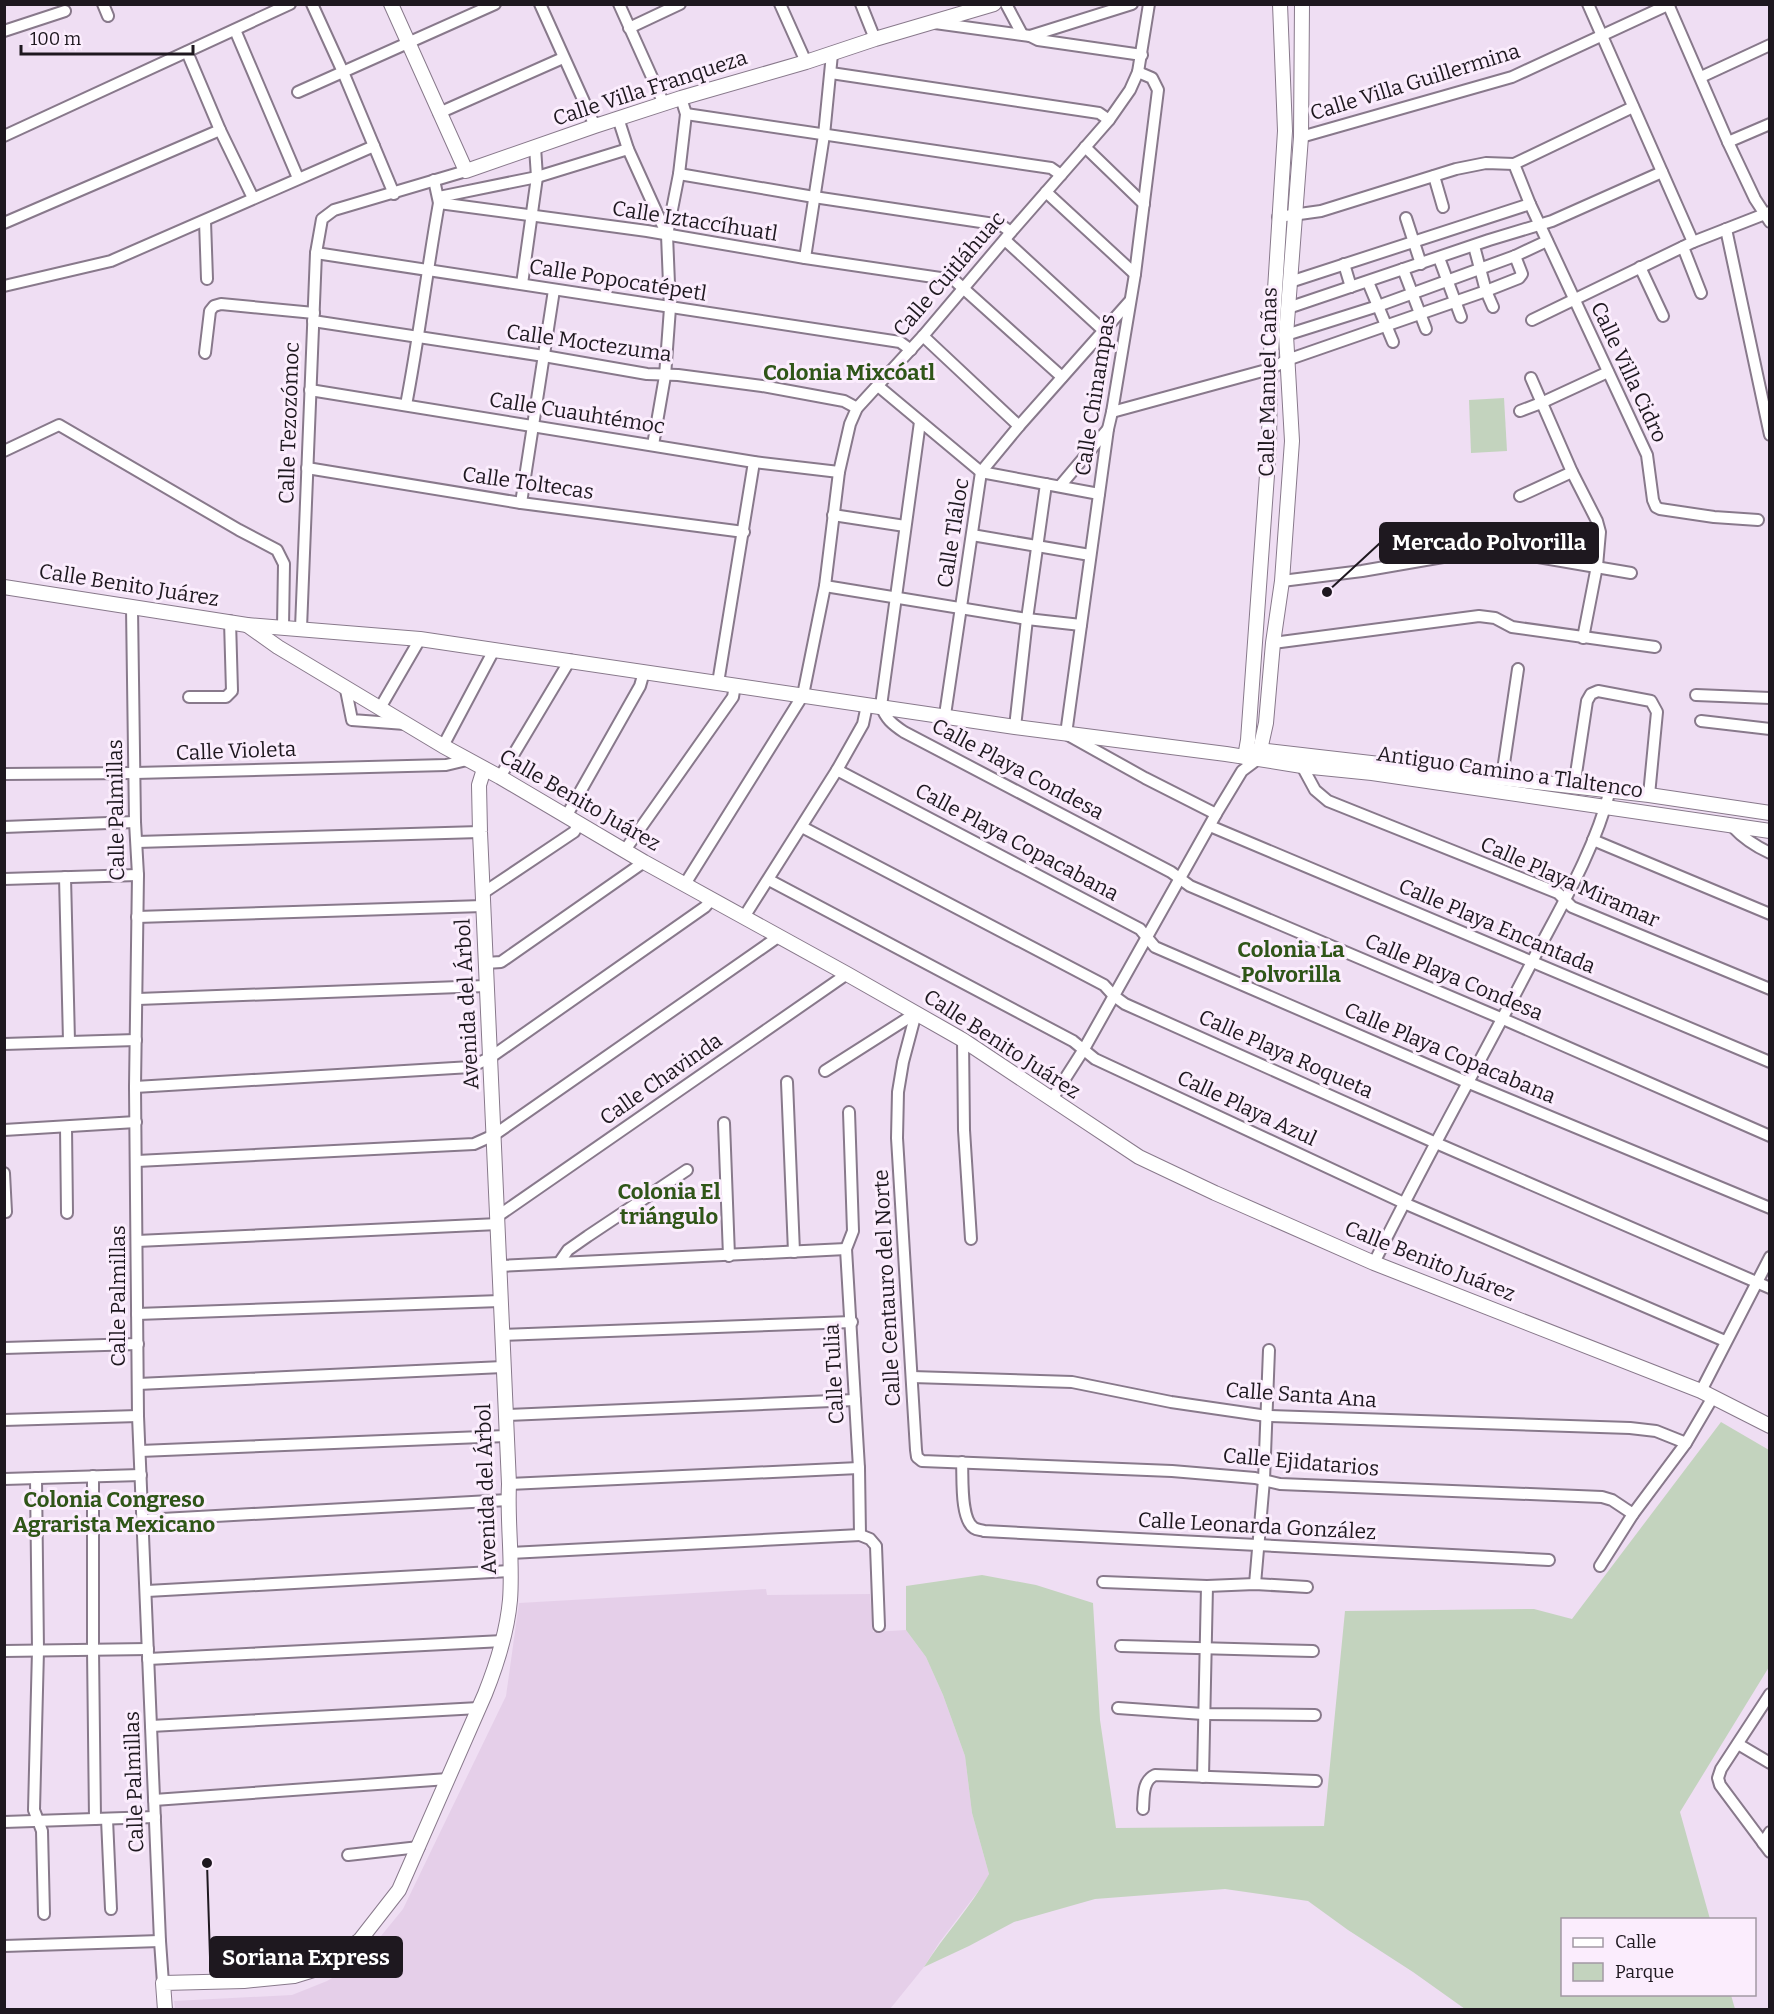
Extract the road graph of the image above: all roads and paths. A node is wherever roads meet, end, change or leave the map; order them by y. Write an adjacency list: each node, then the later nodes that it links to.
1 (103, 4): 20 (street)
2 (290, 4): 23 (street)
3 (312, 4): 35 (street)
4 (390, 4): 28 (street)
5 (495, 4): 28 (street)
6 (540, 4): 33 (street)
7 (619, 4): 22 (street)
8 (680, 4): 22 (street)
9 (780, 4): 34 (street)
10 (861, 4): 27 (street)
11 (994, 4): 21 (street, Calle Villa Franqueza)
12 (1006, 4): 25 (street)
13 (1132, 4): 25 (street)
14 (1149, 4): 32 (street, Calle Cuitláhuac)
15 (1280, 4): 78 (street, Calle Manuel Cañas)
16 (1302, 4): 52 (street, Calle Manuel Cañas)
17 (1588, 4): 26 (street)
18 (1669, 5): 26 (street, Calle Villa Guillermina); 38 (street)
19 (65, 11): 24 (street)
20 (108, 16)
21 (931, 23): 25 (street); 27 (street, Calle Villa Franqueza)
22 (629, 28): 41 (street)
23 (235, 30): 30 (street); 65 (street)
24 (4, 31)
25 (1026, 35): 32 (street)
26 (1601, 36): 42 (street); 52 (street, Calle Villa Guillermina)
27 (875, 39): 31 (street, Calle Villa Franqueza)
28 (408, 45): 35 (street); 43 (street)
29 (1770, 45): 38 (street)
30 (187, 52): 49 (street); 51 (street)
31 (832, 54): 34 (street, Calle Villa Franqueza); 37 (street)
32 (1142, 55): 36 (street, Calle Cuitláhuac)
33 (563, 58): 43 (street); 48 (street)
34 (806, 62): 40 (street, Calle Villa Franqueza)
35 (343, 72): 39 (street); 54 (street)
36 (1138, 72): 46 (street, Calle Cuitláhuac); 72 (street, Calle Chinampas)
37 (831, 73): 46 (street); 50 (street)
38 (1701, 77): 53 (street)
39 (298, 92)
40 (681, 99): 41 (street, Calle Villa Franqueza); 44 (street)
41 (664, 104): 45 (street, Calle Villa Franqueza)
42 (1633, 107): 58 (street); 60 (street)
43 (439, 113): 59 (street)
44 (686, 114): 50 (street); 61 (street)
45 (618, 118): 48 (street, Calle Villa Franqueza); 57 (street)
46 (1109, 120): 56 (street, Calle Cuitláhuac)
47 (1770, 124): 53 (street)
48 (595, 126): 55 (street, Calle Villa Franqueza)
49 (220, 130): 70 (street); 83 (street)
50 (824, 135): 62 (street); 69 (street)
51 (4, 136)
52 (1301, 137): 76 (street, Calle Manuel Cañas)
53 (1728, 142): 77 (street)
54 (374, 146): 65 (street); 68 (street)
55 (535, 147): 59 (street, Calle Villa Franqueza); 64 (street)
56 (1085, 147): 62 (street, Calle Cuitláhuac); 72 (street)
57 (628, 149): 64 (street); 86 (street)
58 (1514, 164): 63 (street); 73 (street, Calle Villa Cidro)
59 (466, 171): 66 (street, Calle Villa Franqueza)
60 (1662, 172): 84 (street); 91 (street)
61 (679, 174): 69 (street); 86 (street)
62 (1060, 175): 67 (street, Calle Cuitláhuac)
63 (1434, 176): 74 (street); 76 (street)
64 (537, 177): 71 (street); 75 (street)
65 (298, 178): 70 (street)
66 (434, 180): 68 (street, Calle Villa Franqueza); 71 (street)
67 (1046, 192): 87 (street, Calle Cuitláhuac); 103 (street)
68 (394, 194): 80 (street, Calle Villa Franqueza)
69 (814, 197): 87 (street); 95 (street)
70 (253, 198): 82 (street)
71 (439, 200): 75 (street, Calle Iztaccíhuatl); 102 (street)
72 (1144, 204): 103 (street, Calle Chinampas)
73 (1530, 204): 81 (street); 84 (street, Calle Villa Cidro)
74 (1443, 207)
75 (531, 216): 86 (street, Calle Iztaccíhuatl); 108 (street)
76 (1295, 216): 78 (street); 106 (street, Calle Manuel Cañas)
77 (1768, 216): 85 (street)
78 (1278, 217): 139 (street, Calle Manuel Cañas)
79 (1406, 218): 90 (street)
80 (322, 219): 93 (street, Calle Tezozómoc)
81 (1483, 220): 88 (street); 90 (street)
82 (205, 221): 104 (street); 109 (street)
83 (4, 224)
84 (1539, 224): 88 (street); 89 (street, Calle Villa Cidro)
85 (1726, 229): 91 (street); 155 (street)
86 (668, 236): 95 (street, Calle Iztaccíhuatl); 121 (street)
87 (1008, 236): 111 (street, Calle Cuitláhuac); 130 (street)
88 (1489, 240): 92 (street)
89 (1547, 241): 94 (street); 116 (street, Calle Villa Cidro)
90 (1414, 242): 97 (street); 98 (street)
91 (1688, 245): 99 (street); 115 (street)
92 (1474, 246): 96 (street); 100 (street)
93 (316, 253): 102 (street, Calle Popocatépetl); 125 (street, Calle Tezozómoc)
94 (1515, 256): 100 (street); 113 (street)
95 (805, 258): 111 (street, Calle Iztaccíhuatl)
96 (1439, 258): 98 (street); 105 (street)
97 (1344, 264): 106 (street); 110 (street)
98 (1421, 264): 101 (street)
99 (1640, 267): 116 (street); 124 (street)
100 (1479, 268): 105 (street); 113 (street)
101 (1403, 269): 107 (street); 114 (street)
102 (427, 271): 108 (street, Calle Popocatépetl); 133 (street)
103 (1135, 274): 117 (street, Calle Chinampas)
104 (207, 279)
105 (1446, 279): 114 (street); 118 (street)
106 (1290, 282): 122 (street, Calle Manuel Cañas)
107 (1368, 282): 110 (street); 119 (street)
108 (522, 284): 112 (street, Calle Popocatépetl)
109 (5, 285)
110 (1351, 287): 122 (street)
111 (965, 288): 132 (street, Calle Cuitláhuac); 142 (street)
112 (554, 290): 121 (street, Calle Popocatépetl); 137 (street)
113 (1486, 291): 118 (street); 120 (street)
114 (1412, 292): 119 (street); 123 (street)
115 (1701, 293)
116 (1574, 300): 127 (street); 140 (street, Calle Villa Cidro)
117 (1129, 301): 130 (street, Calle Tláloc); 150 (street, Calle Chinampas)
118 (1455, 301): 123 (street); 126 (street)
119 (1378, 306): 128 (street); 131 (street)
120 (1493, 307)
121 (670, 308): 135 (street, Calle Popocatépetl); 141 (street)
122 (1288, 309): 131 (street, Calle Manuel Cañas)
123 (1420, 314): 128 (street); 129 (street)
124 (1663, 316)
125 (313, 317): 133 (street, Calle Moctezuma); 136 (street, Calle Moctezuma); 145 (street, Calle Tezozómoc)
126 (1461, 317)
127 (1532, 320)
128 (1386, 326): 134 (street); 138 (street)
129 (1426, 329)
130 (1103, 330): 142 (street, Calle Tláloc)
131 (1286, 335): 138 (street, Calle Manuel Cañas)
132 (923, 336): 135 (street, Calle Cuitláhuac); 153 (street)
133 (419, 338): 137 (street, Calle Moctezuma); 147 (street)
134 (1393, 342)
135 (910, 350): 144 (street, Calle Cuitláhuac)
136 (205, 353)
137 (544, 356): 141 (street, Calle Moctezuma); 152 (street)
138 (1287, 360): 139 (street); 177 (street, Calle Manuel Cañas)
139 (1270, 369): 150 (street); 213 (street, Calle Manuel Cañas)
140 (1608, 372): 146 (street); 169 (street, Calle Villa Cidro)
141 (665, 376): 148 (street, Calle Moctezuma); 156 (street)
142 (1062, 377): 153 (street, Calle Tláloc)
143 (1531, 378): 146 (street)
144 (878, 386): 148 (street, Calle Cuitláhuac); 151 (street)
145 (310, 390): 147 (street, Calle Cuauhtémoc); 159 (street, Calle Tezozómoc)
146 (1541, 403): 149 (street); 162 (street)
147 (406, 405): 152 (street, Calle Cuauhtémoc)
148 (858, 408): 160 (street, Calle Cuitláhuac)
149 (1520, 411)
150 (1112, 412): 154 (street, Calle Chinampas)
151 (920, 422): 161 (street); 170 (street)
152 (532, 425): 156 (street, Calle Cuauhtémoc); 167 (street)
153 (1019, 426): 161 (street, Calle Tláloc)
154 (1108, 429): 164 (street); 165 (street, Calle Chinampas)
155 (1770, 435)
156 (653, 445): 158 (street, Calle Cuauhtémoc)
157 (4, 451): 187 (street)
158 (753, 462): 160 (street, Calle Cuauhtémoc); 171 (street)
159 (307, 468): 167 (street, Calle Toltecas); 188 (street, Calle Tezozómoc)
160 (838, 472): 168 (street, Calle Cuitláhuac)
161 (981, 472): 163 (street); 172 (street, Calle Tláloc)
162 (1572, 472): 166 (street); 175 (street)
163 (1046, 484): 164 (street); 173 (street)
164 (1060, 486): 165 (street)
165 (1099, 494): 174 (street, Calle Chinampas)
166 (1520, 495)
167 (521, 503): 171 (street, Calle Toltecas)
168 (833, 515): 170 (street); 178 (street, Calle Cuitláhuac)
169 (1758, 520)
170 (905, 526): 180 (street)
171 (744, 532): 197 (street)
172 (972, 535): 173 (street); 181 (street, Calle Tláloc)
173 (1038, 547): 174 (street); 183 (street)
174 (1090, 555): 186 (street, Calle Chinampas)
175 (1597, 566): 176 (street); 177 (street); 189 (street)
176 (1631, 573)
177 (1281, 581): 191 (street, Calle Manuel Cañas)
178 (825, 586): 180 (street); 200 (street, Calle Cuitláhuac)
179 (4, 587): 182 (street, Calle Benito Juárez)
180 (895, 596): 181 (street); 204 (street)
181 (962, 607): 183 (street); 206 (street, Calle Tláloc)
182 (132, 608): 184 (street, Calle Benito Juárez); 219 (street, Calle Palmillas)
183 (1027, 619): 186 (street); 209 (street)
184 (230, 621): 185 (street, Calle Benito Juárez); 202 (street)
185 (247, 625): 187 (street, Calle Benito Juárez); 199 (street, Calle Benito Juárez)
186 (1081, 625): 211 (street, Calle Chinampas)
187 (283, 627): 188 (street, Calle Benito Juárez)
188 (301, 628): 190 (street, Calle Benito Juárez)
189 (1583, 638): 191 (street); 192 (street)
190 (420, 639): 193 (street, Calle Benito Juárez); 205 (street)
191 (1273, 643): 213 (street, Calle Manuel Cañas)
192 (1655, 648)
193 (494, 650): 194 (street, Calle Benito Juárez); 212 (street)
194 (570, 660): 196 (street, Calle Benito Juárez); 221 (street)
195 (1518, 669): 222 (street)
196 (644, 672): 197 (street, Calle Benito Juárez); 230 (street)
197 (718, 683): 198 (street, Calle Benito Juárez)
198 (735, 685): 200 (street, Calle Benito Juárez); 241 (street)
199 (346, 690): 205 (street, Calle Benito Juárez); 208 (street)
200 (803, 695): 204 (street, Calle Benito Juárez); 249 (street)
201 (1696, 695): 203 (street)
202 (189, 697)
203 (1770, 698)
204 (874, 705): 206 (street, Calle Benito Juárez); 218 (street); 248 (street, Calle Playa Condesa)
205 (380, 708): 208 (street, Calle Benito Juárez)
206 (945, 715): 209 (street, Calle Benito Juárez)
207 (1701, 722): 210 (street)
208 (408, 725): 212 (street, Calle Benito Juárez)
209 (1015, 727): 211 (street, Calle Benito Juárez)
210 (1770, 729)
211 (1066, 734): 213 (street, Calle Benito Juárez); 229 (street)
212 (443, 746): 214 (street, Calle Benito Juárez)
213 (1251, 757): 215 (street, Antiguo Camino a Tlaltenco); 216 (street); 229 (street)
214 (467, 760): 217 (street, Calle Benito Juárez); 219 (street, Calle Violeta)
215 (1302, 766): 216 (street, Antiguo Camino a Tlaltenco); 252 (street, Calle Playa Miramar)
216 (1372, 768): 223 (street, Antiguo Camino a Tlaltenco)
217 (484, 769): 221 (street, Calle Benito Juárez); 238 (street, Avenida del Árbol)
218 (837, 770): 235 (street); 257 (street, Calle Playa Copacabana)
219 (135, 773): 220 (street, Calle Violeta); 231 (street, Calle Palmillas)
220 (4, 774)
221 (501, 777): 230 (street, Calle Benito Juárez)
222 (1502, 777): 223 (street); 224 (street)
223 (1477, 782): 227 (street, Antiguo Camino a Tlaltenco)
224 (1574, 787): 225 (street); 226 (street)
225 (1610, 790): 226 (street); 227 (street)
226 (1649, 795): 228 (street)
227 (1605, 807): 236 (street, Antiguo Camino a Tlaltenco); 239 (street)
228 (1770, 813)
229 (1216, 814): 233 (street)
230 (567, 815): 232 (street, Calle Benito Juárez)
231 (135, 822): 234 (street); 240 (street, Calle Palmillas)
232 (579, 824): 241 (street, Calle Benito Juárez); 251 (street)
233 (1210, 826): 248 (street); 258 (street, Calle Playa Encantada)
234 (4, 827)
235 (802, 827): 247 (street); 263 (street, Calle Playa Roqueta)
236 (1733, 827): 237 (street, Antiguo Camino a Tlaltenco); 242 (street)
237 (1770, 831)
238 (480, 832): 240 (street); 251 (street, Avenida del Árbol)
239 (1593, 840): 252 (street); 253 (street)
240 (137, 842): 244 (street, Calle Palmillas)
241 (625, 850): 243 (street, Calle Benito Juárez)
242 (1770, 852)
243 (644, 861): 249 (street, Calle Benito Juárez); 259 (street)
244 (138, 875): 245 (street); 254 (street, Calle Palmillas)
245 (65, 877): 246 (street); 269 (street)
246 (4, 879)
247 (769, 880): 255 (street); 271 (street, Calle Playa Azul)
248 (1180, 880): 257 (street); 266 (street, Calle Playa Condesa)
249 (685, 884): 250 (street, Calle Benito Juárez)
250 (712, 899): 255 (street, Calle Benito Juárez); 272 (street)
251 (483, 900): 254 (street); 259 (street, Avenida del Árbol)
252 (1564, 901): 258 (street); 262 (street, Calle Playa Miramar)
253 (1770, 914)
254 (137, 917): 264 (street, Calle Palmillas)
255 (744, 917): 256 (street, Calle Benito Juárez)
256 (778, 937): 260 (street, Calle Benito Juárez); 284 (street)
257 (1147, 939): 263 (street); 276 (street, Calle Playa Copacabana)
258 (1532, 962): 266 (street); 273 (street, Calle Playa Encantada)
259 (486, 963): 261 (street, Avenida del Árbol)
260 (847, 974): 265 (street, Calle Benito Juárez); 294 (street, Calle Chavinda)
261 (486, 986): 264 (street); 272 (street, Avenida del Árbol)
262 (1770, 988)
263 (1114, 996): 271 (street); 286 (street, Calle Playa Roqueta)
264 (138, 999): 267 (street, Calle Palmillas)
265 (916, 1013): 268 (street, Calle Benito Juárez); 274 (street); 315 (street, Calle Centauro del Norte)
266 (1503, 1019): 276 (street); 285 (street, Calle Playa Condesa)
267 (136, 1040): 269 (street); 277 (street, Calle Palmillas)
268 (963, 1040): 278 (street, Calle Benito Juárez); 295 (street)
269 (69, 1041): 270 (street)
270 (4, 1044)
271 (1084, 1049): 278 (street); 290 (street, Calle Playa Azul)
272 (491, 1057): 277 (street); 284 (street, Avenida del Árbol)
273 (1770, 1062)
274 (825, 1071)
275 (786, 1082): 298 (street)
276 (1469, 1083): 286 (street); 291 (street, Calle Playa Copacabana)
277 (135, 1087): 280 (street, Calle Palmillas)
278 (1052, 1099): 302 (street, Calle Benito Juárez)
279 (849, 1112): 297 (street, Calle Tulia)
280 (136, 1122): 282 (street); 287 (street, Calle Palmillas)
281 (724, 1123): 299 (street)
282 (66, 1127): 283 (street); 293 (street)
283 (4, 1130)
284 (494, 1135): 287 (street); 294 (street, Avenida del Árbol)
285 (1770, 1136)
286 (1436, 1143): 290 (street); 304 (street, Calle Playa Roqueta)
287 (137, 1161): 296 (street, Calle Palmillas)
288 (687, 1170): 301 (street)
289 (4, 1173): 292 (street)
290 (1404, 1203): 302 (street); 310 (street, Calle Playa Azul)
291 (1770, 1208)
292 (6, 1212)
293 (68, 1213)
294 (498, 1220): 296 (street); 303 (street, Avenida del Árbol)
295 (971, 1239)
296 (136, 1240): 307 (street, Calle Palmillas)
297 (846, 1249): 298 (street); 308 (street, Calle Tulia)
298 (794, 1252): 299 (street)
299 (729, 1256): 301 (street)
300 (1770, 1257): 304 (street)
301 (559, 1263): 303 (street)
302 (1374, 1263): 317 (street, Calle Benito Juárez)
303 (500, 1266): 306 (street, Avenida del Árbol)
304 (1756, 1282): 305 (street, Calle Playa Roqueta); 310 (street)
305 (1770, 1288)
306 (500, 1301): 307 (street); 309 (street, Avenida del Árbol)
307 (137, 1314): 311 (street, Calle Palmillas)
308 (852, 1322): 309 (street); 318 (street, Calle Tulia)
309 (502, 1335): 314 (street, Avenida del Árbol)
310 (1725, 1341): 317 (street)
311 (138, 1344): 312 (street); 316 (street, Calle Palmillas)
312 (4, 1348)
313 (1269, 1350): 321 (street)
314 (503, 1367): 316 (street); 319 (street, Avenida del Árbol)
315 (912, 1377): 321 (street, Calle Santa Ana); 327 (street, Calle Centauro del Norte)
316 (138, 1384): 320 (street, Calle Palmillas)
317 (1707, 1394): 323 (street, Calle Benito Juárez); 325 (street)
318 (855, 1400): 319 (street); 328 (street, Calle Tulia)
319 (506, 1415): 324 (street, Avenida del Árbol)
320 (138, 1416): 322 (street); 326 (street, Calle Palmillas)
321 (1267, 1416): 325 (street, Calle Santa Ana); 333 (street)
322 (4, 1420)
323 (1769, 1426)
324 (506, 1436): 326 (street); 334 (street, Avenida del Árbol)
325 (1686, 1443): 336 (street)
326 (140, 1451): 329 (street, Calle Palmillas)
327 (962, 1462): 333 (street, Calle Ejidatarios); 339 (street, Calle Leonarda González)
328 (859, 1468): 334 (street); 338 (street, Calle Tulia)
329 (141, 1475): 330 (street); 337 (street, Calle Palmillas)
330 (93, 1476): 331 (street); 354 (street)
331 (36, 1478): 332 (street); 353 (street)
332 (4, 1479)
333 (1264, 1480): 336 (street, Calle Ejidatarios); 339 (street)
334 (509, 1484): 335 (street, Avenida del Árbol)
335 (508, 1500): 337 (street); 340 (street, Avenida del Árbol)
336 (1633, 1514): 342 (street)
337 (144, 1521): 348 (street, Calle Palmillas)
338 (860, 1535): 340 (street); 349 (street)
339 (1259, 1546): 341 (street, Calle Leonarda González); 345 (street)
340 (510, 1553): 343 (street, Avenida del Árbol)
341 (1549, 1560)
342 (1600, 1566)
343 (511, 1571): 348 (street); 350 (street, Avenida del Árbol)
344 (1103, 1582): 346 (street)
345 (1256, 1584): 346 (street); 347 (street)
346 (1207, 1586): 352 (street)
347 (1307, 1587)
348 (147, 1591): 357 (street, Calle Palmillas)
349 (879, 1626)
350 (503, 1641): 357 (street); 360 (street, Avenida del Árbol)
351 (1121, 1646): 352 (street)
352 (1206, 1647): 355 (street); 362 (street)
353 (38, 1650): 354 (street); 356 (street); 375 (street)
354 (93, 1650): 357 (street); 373 (street)
355 (1313, 1651)
356 (4, 1652)
357 (148, 1654): 364 (street, Calle Palmillas)
358 (1770, 1694): 359 (street)
359 (1766, 1707): 365 (street)
360 (479, 1708): 364 (street); 368 (street, Avenida del Árbol)
361 (1118, 1708): 362 (street)
362 (1203, 1714): 363 (street); 367 (street)
363 (1315, 1715)
364 (151, 1726): 370 (street, Calle Palmillas)
365 (1738, 1744): 366 (street); 378 (street)
366 (1770, 1763)
367 (1203, 1777): 369 (street); 371 (street)
368 (447, 1779): 370 (street); 379 (street, Avenida del Árbol)
369 (1316, 1781)
370 (154, 1800): 372 (street, Calle Palmillas)
371 (1143, 1809)
372 (155, 1816): 374 (street); 384 (street, Calle Palmillas)
373 (95, 1819): 374 (street); 375 (street)
374 (107, 1819): 382 (street)
375 (38, 1821): 376 (street); 383 (street)
376 (4, 1822)
377 (1770, 1832): 378 (street)
378 (1763, 1843): 380 (street)
379 (419, 1847): 381 (street); 386 (street, Avenida del Árbol)
380 (1770, 1852)
381 (348, 1855)
382 (111, 1909)
383 (44, 1914)
384 (160, 1941): 385 (street); 386 (street, Calle Palmillas)
385 (4, 1946)
386 (163, 1983): 387 (street)
387 (163, 2009)

